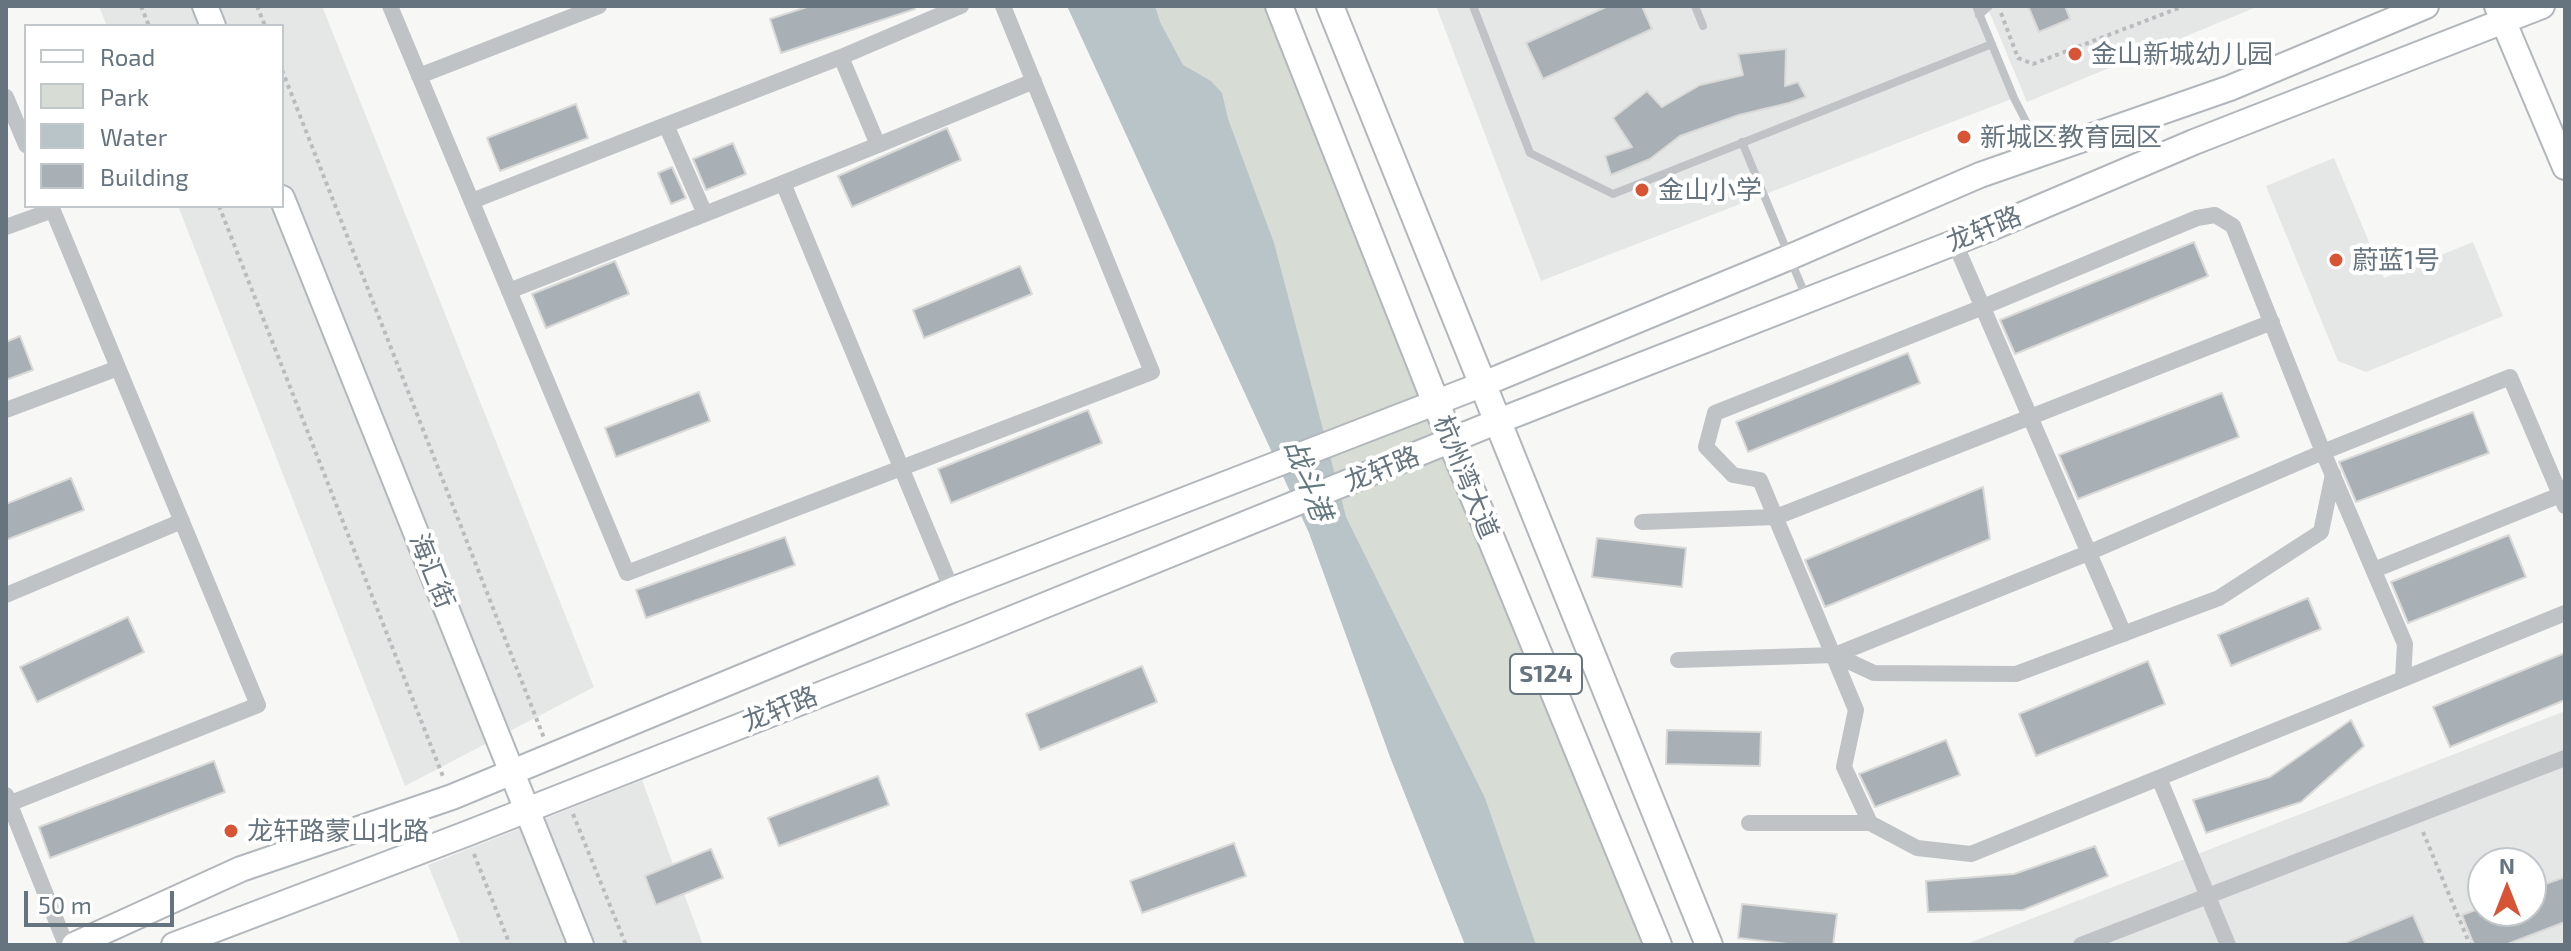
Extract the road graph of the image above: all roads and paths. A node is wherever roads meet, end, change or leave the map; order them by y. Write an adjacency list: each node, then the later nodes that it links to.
1 (390, 6): 20 (street)
2 (599, 6): 20 (street)
3 (961, 6): 18 (street)
4 (1003, 6): 21 (street)
5 (1279, 6): 44 (main road, 杭州湾大道 / S124)
6 (1330, 6): 43 (main road, 杭州湾大道 / S124)
7 (1473, 6): 25 (lane)
8 (1695, 6): 16 (lane)
9 (1989, 6): 14 (lane)
10 (1999, 6): 11 (path)
11 (2184, 6)
12 (2426, 6): 27 (street)
13 (2542, 6): 15 (street, 龙轩路)
14 (1978, 10): 17 (lane)
15 (2500, 14): 28 (street); 36 (street, 龙轩路)
16 (1703, 26)
17 (1992, 44): 25 (lane); 27 (lane)
18 (841, 57): 23 (street); 26 (street)
19 (284, 75): 65 (path)
20 (419, 76): 30 (street)
21 (1034, 81): 26 (street); 50 (street)
22 (6, 97): 24 (street)
23 (666, 125): 30 (street); 34 (street)
24 (24, 140)
25 (1742, 142): 37 (lane)
26 (878, 145): 29 (street)
27 (2042, 152): 37 (street)
28 (2565, 167)
29 (783, 183): 34 (street); 50 (street)
30 (472, 201): 38 (street)
31 (284, 203): 67 (street, 海汇街)
32 (52, 208): 35 (street); 42 (street)
33 (220, 208): 70 (path)
34 (705, 214): 38 (street)
35 (6, 227)
36 (1954, 241): 39 (street, 龙轩路); 40 (street)
37 (1790, 257): 39 (lane); 43 (street)
38 (509, 291): 50 (street)
39 (1807, 300): 47 (street, 龙轩路)
40 (1983, 307): 41 (street); 46 (street); 53 (street)
41 (2272, 322): 46 (street); 49 (street)
42 (118, 368): 45 (street); 54 (street)
43 (1481, 385): 44 (street); 47 (main road, 杭州湾大道 / S124)
44 (1435, 402): 48 (main road, 杭州湾大道 / S124); 58 (street)
45 (6, 410)
46 (2030, 417): 53 (street); 56 (street)
47 (1496, 422): 48 (street, 龙轩路); 85 (main road, 杭州湾大道 / S124)
48 (1451, 441): 69 (street, 龙轩路); 84 (main road, 杭州湾大道 / S124)
49 (2323, 452): 51 (street); 52 (street); 56 (street)
50 (898, 467): 58 (street)
51 (2333, 473): 57 (street); 61 (street)
52 (2563, 500): 57 (street)
53 (1776, 517): 55 (street); 62 (street)
54 (182, 521): 59 (street); 71 (street)
55 (1642, 522)
56 (2088, 553): 61 (street); 62 (street)
57 (2374, 570): 64 (street)
58 (952, 590): 65 (street)
59 (6, 595)
60 (2565, 613): 64 (street)
61 (2124, 634): 62 (street)
62 (1835, 655): 63 (street); 75 (street)
63 (1678, 660)
64 (2403, 679): 68 (street)
65 (551, 757): 67 (street)
66 (2565, 758): 73 (street)
67 (513, 773): 70 (street); 72 (street, 海汇街)
68 (2159, 778): 75 (street); 77 (street)
69 (565, 794): 72 (street, 龙轩路); 83 (path)
70 (452, 797): 79 (street)
71 (7, 801): 78 (street)
72 (528, 809): 76 (street, 龙轩路); 82 (street, 海汇街)
73 (2416, 815): 77 (street); 88 (path)
74 (1749, 823): 75 (street)
75 (1870, 823)
76 (466, 834): 80 (street, 龙轩路); 81 (path)
77 (2208, 896): 86 (street); 87 (street)
78 (66, 945)
79 (74, 945)
80 (174, 945)
81 (510, 945)
82 (581, 945)
83 (626, 945)
84 (1658, 945)
85 (1709, 945)
86 (2081, 945)
87 (2228, 945)
88 (2470, 945)

